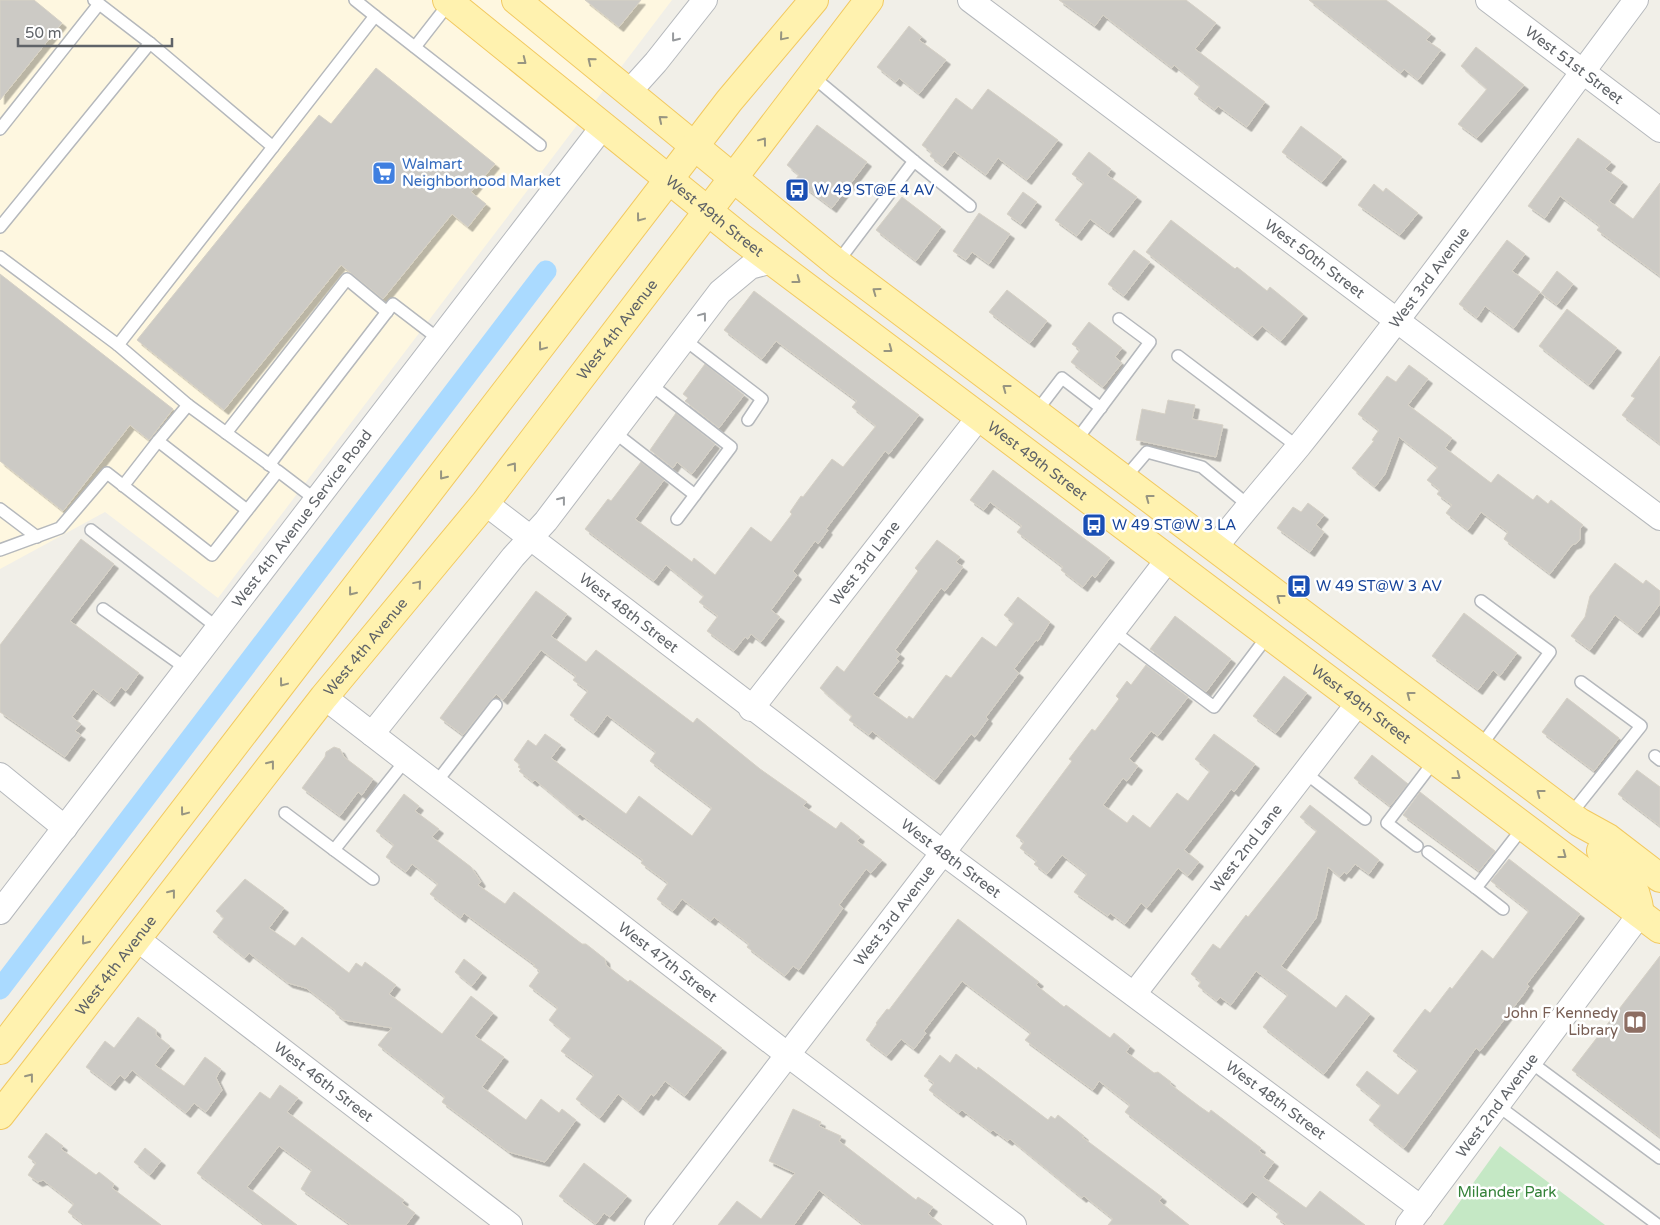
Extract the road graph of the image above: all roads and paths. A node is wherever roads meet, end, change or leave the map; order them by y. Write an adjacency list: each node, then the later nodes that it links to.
1 (355, 0): 11 (lane)
2 (516, 0): 16 (main road, one-way to 2)
3 (705, 0): 16 (street, one-way to 16)
4 (814, 0): 21 (main road, one-way to 21)
5 (869, 0): 15 (main road, West 4th Avenue)
6 (970, 0): 34 (street, West 50th Street)
7 (1488, 0): 14 (street, West 51st Street)
8 (1636, 0): 14 (street, West 3rd Avenue)
9 (448, 1): 13 (lane); 17 (main road, West 49th Street, one-way to 17)
10 (96, 2): 12 (lane); 18 (lane)
11 (375, 16): 13 (lane); 22 (lane)
12 (150, 43): 22 (lane); 28 (lane)
13 (415, 47): 20 (lane)
14 (1583, 72): 19 (street, West 51st Street); 34 (street, West 3rd Avenue)
15 (812, 76): 23 (lane); 25 (main road, West 4th Avenue, one-way to 15)
16 (629, 92): 21 (main road, one-way to 16)
17 (604, 125): 24 (main road, West 49th Street); 35 (street, West 4th Avenue Service Road)
18 (0, 129)
19 (1660, 130)
20 (540, 145)
21 (694, 146): 24 (main road); 25 (main road)
22 (273, 147): 37 (lane)
23 (914, 161): 26 (lane); 31 (lane)
24 (670, 179): 27 (main road, West 49th Street); 72 (main road, one-way to 72)
25 (733, 180): 27 (main road, West 4th Avenue); 31 (main road)
26 (970, 206)
27 (709, 212): 30 (main road, West 49th Street); 55 (main road, West 4th Avenue, one-way to 27)
28 (0, 227)
29 (0, 257): 37 (lane)
30 (772, 261): 36 (street, one-way to 30); 43 (main road, West 49th Street, one-way to 43)
31 (837, 263): 42 (main road, one-way to 31)
32 (387, 312): 35 (lane); 46 (lane); 50 (lane)
33 (1119, 318): 41 (lane)
34 (1395, 321): 49 (street, West 3rd Avenue); 59 (street, West 50th Street)
35 (440, 340): 54 (street, West 4th Avenue Service Road)
36 (685, 340): 39 (street); 44 (lane)
37 (118, 345): 40 (lane)
38 (1178, 356): 49 (lane)
39 (650, 384): 45 (street); 53 (lane)
40 (188, 405): 46 (lane); 47 (lane)
41 (1101, 408): 42 (lane); 48 (lane)
42 (1036, 412): 48 (main road)
43 (978, 417): 62 (main road, West 49th Street); 80 (street, West 3rd Lane)
44 (748, 420)
45 (614, 432): 53 (lane); 64 (street, one-way to 45)
46 (226, 433): 50 (lane)
47 (158, 441): 52 (lane); 58 (lane)
48 (1075, 442): 51 (main road)
49 (1298, 447): 56 (street, West 3rd Avenue)
50 (273, 468): 54 (lane); 58 (lane)
51 (1124, 479): 56 (lane); 65 (main road, one-way to 51)
52 (123, 486): 58 (lane); 63 (lane)
53 (695, 495): 60 (lane)
54 (316, 500): 71 (street, West 4th Avenue Service Road)
55 (485, 503): 64 (street, West 48th Street); 77 (main road, West 4th Avenue, one-way to 55)
56 (1248, 505): 65 (street, West 3rd Avenue)
57 (0, 509): 63 (lane)
58 (247, 510)
59 (1660, 518)
60 (677, 519)
61 (92, 530): 71 (lane)
62 (1135, 532): 65 (main road); 67 (main road, West 49th Street)
63 (37, 537): 66 (lane)
64 (530, 538): 80 (street, West 48th Street); 81 (street)
65 (1215, 548): 70 (main road); 82 (main road, one-way to 65)
66 (0, 550)
67 (1169, 558): 70 (main road, West 49th Street); 73 (street, West 3rd Avenue)
68 (1481, 601): 82 (lane)
69 (103, 609): 75 (lane)
70 (1236, 609): 74 (main road, West 49th Street)
71 (218, 628): 75 (street, West 4th Avenue Service Road)
72 (322, 630): 77 (main road); 97 (main road, one-way to 97)
73 (1113, 631): 74 (lane); 95 (street, West 3rd Avenue)
74 (1269, 634): 78 (main road, West 49th Street)
75 (187, 669): 92 (street, West 4th Avenue Service Road)
76 (1581, 682): 90 (lane)
77 (324, 697): 81 (street, West 47th Street); 104 (main road, West 4th Avenue, one-way to 77)
78 (1359, 702): 83 (main road, West 49th Street); 85 (street, West 2nd Lane)
79 (496, 705): 87 (lane)
80 (751, 709): 95 (street, West 48th Street)
81 (372, 734): 84 (street, West 47th Street)
82 (1480, 747): 90 (main road, one-way to 82)
83 (1435, 760): 91 (main road, West 49th Street, one-way to 91); 93 (lane)
84 (405, 761): 87 (street, West 47th Street); 94 (lane)
85 (1304, 772): 89 (lane); 105 (street, West 2nd Lane)
86 (0, 775): 92 (street)
87 (435, 784): 107 (street, West 47th Street)
88 (285, 813): 94 (lane)
89 (1365, 819)
90 (1574, 819): 98 (main road); 103 (main road)
91 (1524, 826): 100 (lane); 103 (main road, West 49th Street, one-way to 103)
92 (65, 828): 102 (street, West 4th Avenue Service Road)
93 (1417, 846)
94 (334, 850): 99 (lane)
95 (942, 852): 105 (street, West 48th Street); 107 (street, West 3rd Avenue)
96 (1428, 852): 100 (lane)
97 (135, 875): 104 (main road); 106 (main road, one-way to 106)
98 (1660, 878)
99 (373, 879)
100 (1476, 888): 101 (lane)
101 (1503, 909)
102 (0, 912)
103 (1653, 919): 108 (street, West 2nd Avenue)
104 (137, 938): 110 (main road, West 4th Avenue, one-way to 104); 113 (street, West 46th Street)
105 (1134, 994): 112 (street, West 48th Street)
106 (0, 1050)
107 (788, 1055): 114 (street, West 3rd Avenue); 115 (street, West 47th Street)
108 (1529, 1061): 109 (street, West 2nd Avenue); 111 (lane)
109 (1497, 1105): 112 (street, West 2nd Avenue); 116 (lane)
110 (0, 1115)
111 (1660, 1158)
112 (1414, 1217)
113 (510, 1225)
114 (657, 1225)
115 (1014, 1225)
116 (1658, 1225)

